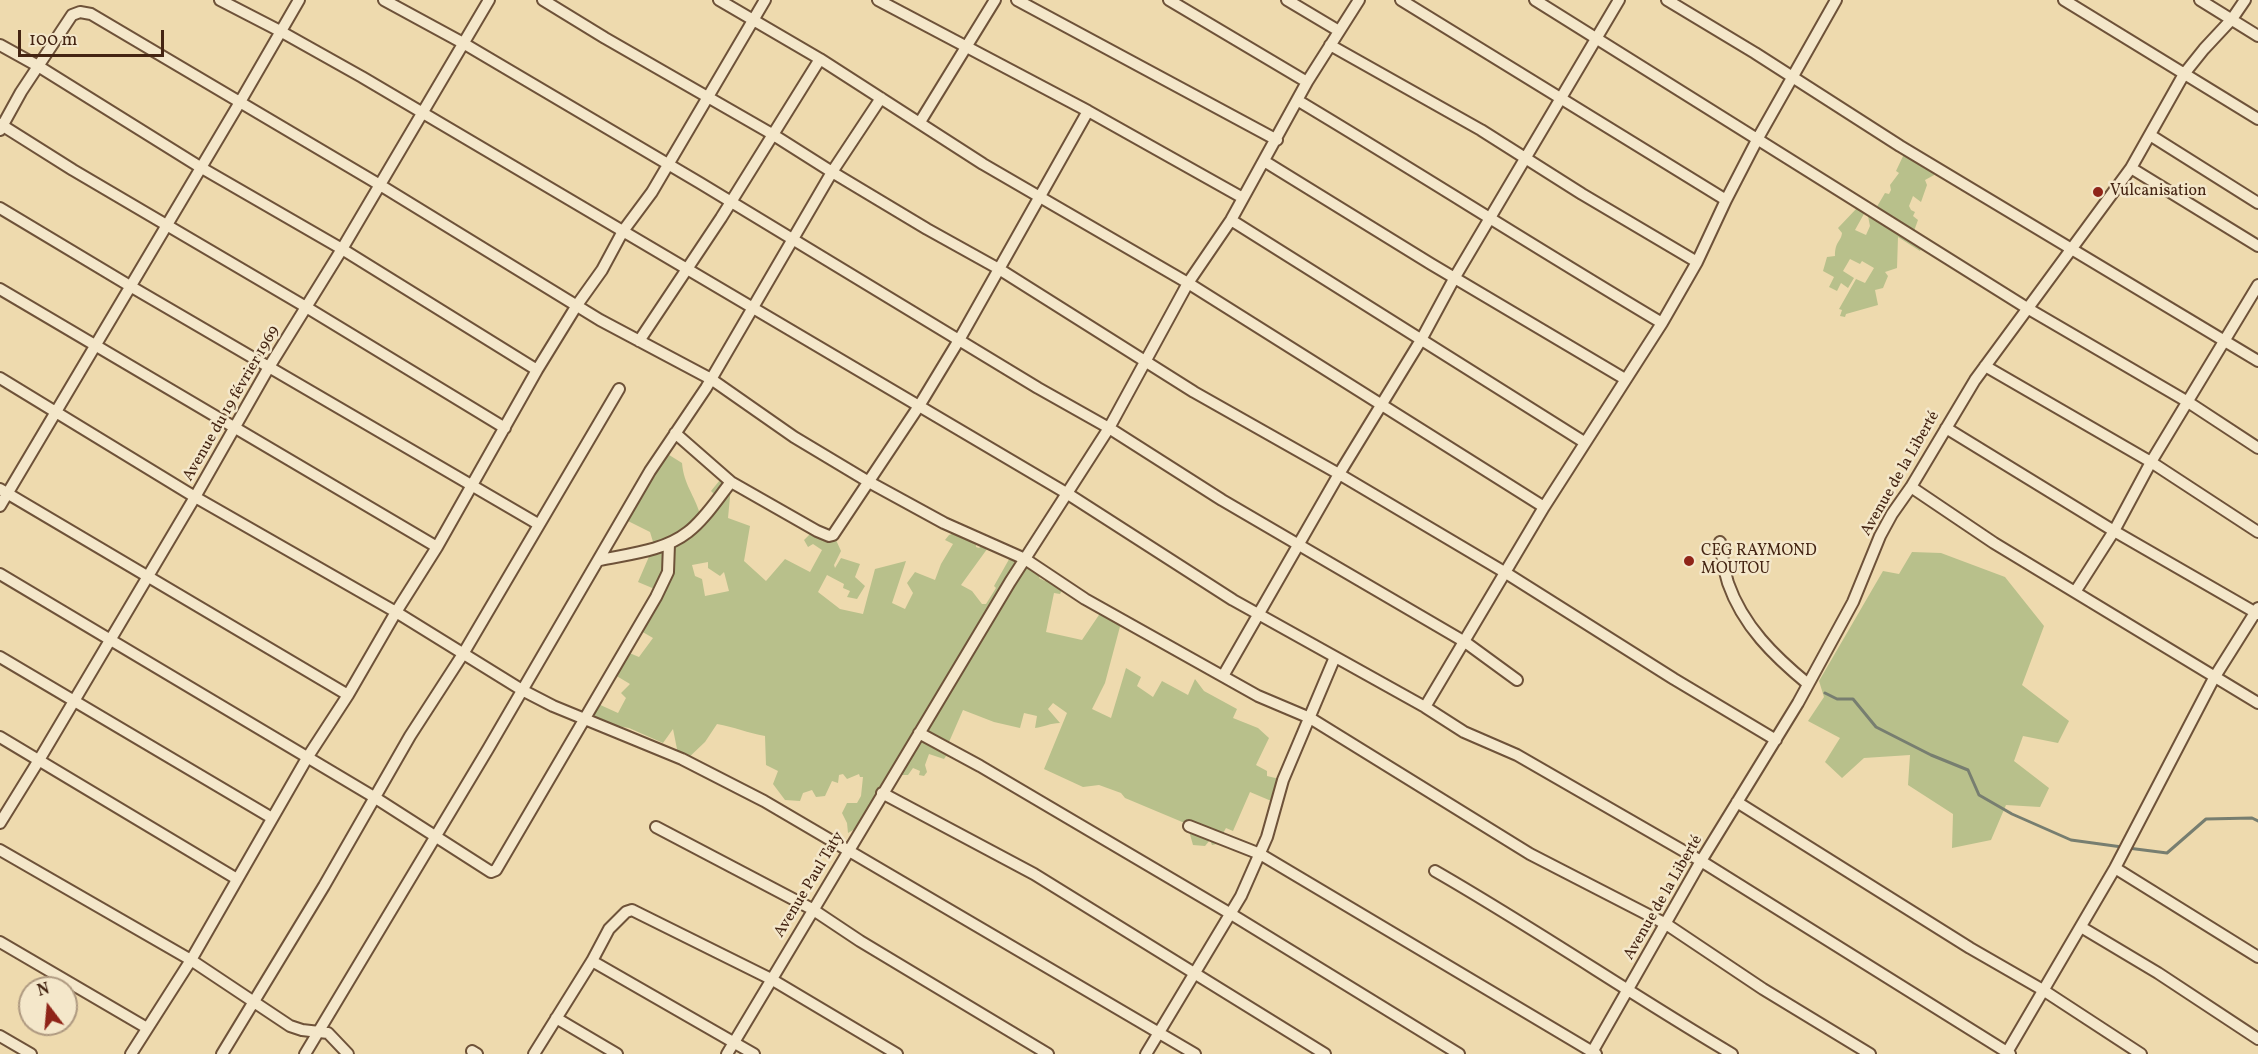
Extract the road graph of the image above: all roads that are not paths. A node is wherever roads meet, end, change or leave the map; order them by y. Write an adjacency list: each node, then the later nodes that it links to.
1 (220, 0): 24 (street)
2 (299, 0): 24 (street)
3 (384, 0): 28 (street)
4 (489, 0): 28 (street, Avenue du 19 février 1969)
5 (543, 0): 37 (street)
6 (719, 0): 23 (street)
7 (765, 0): 23 (street)
8 (878, 0): 31 (street)
9 (995, 0): 31 (street)
10 (1017, 0): 50 (street)
11 (1169, 0): 36 (street)
12 (1287, 0): 25 (street)
13 (1359, 0): 25 (street, Avenue Paul Taty)
14 (1401, 0): 39 (street)
15 (1535, 0): 26 (street)
16 (1619, 0): 26 (street)
17 (1667, 0): 35 (street)
18 (1836, 0): 35 (street)
19 (2064, 0): 34 (street)
20 (2200, 0): 22 (street)
21 (2244, 0): 22 (street, Avenue de la Liberté)
22 (2232, 19): 27 (street); 34 (street, Avenue de la Liberté)
23 (754, 20): 32 (street); 37 (street)
24 (280, 31): 41 (street); 43 (street)
25 (1338, 32): 30 (street, Avenue Paul Taty)
26 (1596, 36): 39 (street); 49 (street)
27 (2258, 36)
28 (463, 43): 43 (street, Avenue du 19 février 1969); 53 (street)
29 (0, 45): 33 (street)
30 (1330, 45): 36 (street, Avenue Paul Taty); 51 (street)
31 (967, 46): 42 (street); 45 (street)
32 (820, 59): 38 (street); 47 (street)
33 (38, 66): 41 (street); 46 (street); 54 (street)
34 (2184, 74): 44 (street); 48 (street, Avenue de la Liberté)
35 (1793, 78): 49 (street); 71 (street)
36 (1307, 82): 40 (street, Avenue Paul Taty)
37 (707, 97): 47 (street); 53 (street)
38 (881, 98): 45 (street); 56 (street)
39 (1561, 99): 51 (street); 60 (street)
40 (1297, 100): 50 (street, Avenue Paul Taty); 64 (street)
41 (240, 102): 54 (street); 57 (street)
42 (1088, 111): 58 (street); 59 (street)
43 (422, 113): 57 (street, Avenue du 19 février 1969); 67 (street)
44 (2258, 119)
45 (920, 122): 58 (street)
46 (1, 127): 66 (street)
47 (772, 134): 56 (street); 61 (street)
48 (2150, 135): 55 (street, Avenue de la Liberté); 62 (street)
49 (1758, 138): 60 (street); 82 (street)
50 (1276, 140): 52 (street, Avenue Paul Taty)
51 (1526, 159): 64 (street); 72 (street)
52 (1264, 161): 59 (street, Avenue Paul Taty); 75 (street)
53 (668, 164): 61 (street); 67 (street)
54 (200, 167): 66 (street); 70 (street)
55 (2131, 168): 69 (street); 71 (street, Avenue de la Liberté)
56 (832, 172): 68 (street); 74 (street)
57 (380, 185): 70 (street, Avenue du 19 février 1969); 80 (street)
58 (1040, 198): 74 (street); 76 (street)
59 (1243, 198): 65 (street, Avenue Paul Taty)
60 (1726, 200): 72 (street)
61 (731, 202): 68 (street); 73 (street)
62 (2258, 203)
63 (0, 208): 78 (street)
64 (1490, 218): 75 (street); 84 (street)
65 (1230, 220): 76 (street, Avenue Paul Taty); 86 (street)
66 (167, 226): 78 (street); 81 (street)
67 (623, 231): 73 (street); 80 (street)
68 (794, 241): 83 (street); 85 (street)
69 (2258, 246)
70 (342, 249): 81 (street, Avenue du 19 février 1969); 94 (street)
71 (2071, 250): 82 (street, Avenue de la Liberté); 88 (street)
72 (1697, 262): 84 (street)
73 (687, 269): 83 (street); 87 (street)
74 (999, 269): 85 (street); 90 (street)
75 (1455, 277): 86 (street); 97 (street)
76 (1188, 283): 90 (street, Avenue Paul Taty); 100 (street)
77 (2258, 285): 88 (street)
78 (130, 286): 89 (street); 93 (street)
79 (0, 289): 89 (street)
80 (577, 305): 87 (street); 94 (street)
81 (306, 307): 93 (street, Avenue du 19 février 1969); 103 (street)
82 (2027, 308): 92 (street, Avenue de la Liberté); 99 (street)
83 (752, 309): 96 (street); 101 (street)
84 (1662, 323): 97 (street)
85 (959, 340): 101 (street); 104 (street)
86 (1421, 340): 100 (street); 108 (street)
87 (639, 341): 96 (street)
88 (2225, 342): 91 (street); 99 (street)
89 (96, 345): 102 (street); 106 (street)
90 (1147, 361): 104 (street, Avenue Paul Taty); 111 (street)
91 (2258, 361)
92 (1985, 366): 105 (street, Avenue de la Liberté); 110 (street)
93 (269, 367): 106 (street, Avenue du 19 février 1969); 114 (street)
94 (537, 370): 103 (street)
95 (0, 378): 102 (street)
96 (711, 379): 107 (street); 113 (street)
97 (1625, 379): 108 (street)
98 (619, 389): 121 (street)
99 (2188, 402): 109 (street); 110 (street)
100 (1380, 405): 111 (street); 120 (street)
101 (920, 406): 113 (street); 117 (street)
102 (56, 412): 116 (street); 118 (street)
103 (505, 428): 114 (street)
104 (1109, 428): 117 (street, Avenue Paul Taty); 126 (street)
105 (1946, 428): 115 (street, Avenue de la Liberté); 122 (street)
106 (234, 429): 118 (street, Avenue du 19 février 1969); 127 (street)
107 (675, 433): 112 (street); 129 (street)
108 (1584, 442): 120 (street)
109 (2258, 448)
110 (2151, 462): 122 (street); 123 (street)
111 (1339, 474): 126 (street); 130 (street)
112 (731, 482): 113 (street); 125 (street)
113 (869, 482): 128 (street)
114 (472, 486): 121 (street); 127 (street)
115 (1911, 487): 133 (street); 145 (street, Avenue de la Liberté)
116 (4, 491): 119 (street); 132 (street)
117 (1068, 495): 128 (street, Avenue Paul Taty); 136 (street)
118 (195, 497): 132 (street, Avenue du 19 février 1969); 134 (street)
119 (0, 506)
120 (1544, 507): 130 (street)
121 (538, 524): 139 (street)
122 (2114, 531): 133 (street); 135 (street)
123 (2258, 532)
124 (1719, 542): 145 (street)
125 (669, 544): 129 (street); 152 (street)
126 (1298, 545): 136 (street); 138 (street)
127 (436, 547): 134 (street)
128 (1025, 559): 142 (street); 153 (street, Avenue Paul Taty)
129 (600, 560): 146 (street)
130 (1506, 573): 138 (street); 155 (street)
131 (0, 574): 137 (street)
132 (147, 577): 137 (street, Avenue du 19 février 1969); 147 (street)
133 (2075, 592): 143 (street)
134 (396, 612): 139 (street); 147 (street)
135 (2257, 612): 143 (street)
136 (1257, 614): 141 (street); 142 (street)
137 (110, 640): 148 (street, Avenue du 19 février 1969); 156 (street)
138 (1465, 642): 144 (street); 150 (street)
139 (463, 654): 146 (street); 159 (street)
140 (0, 657): 148 (street)
141 (1335, 657): 150 (street); 151 (street)
142 (1223, 676): 151 (street)
143 (2214, 678): 149 (street); 170 (street)
144 (1517, 680)
145 (1808, 684): 155 (street, Avenue de la Liberté)
146 (522, 690): 152 (street); 165 (street)
147 (348, 695): 156 (street)
148 (73, 701): 157 (street, Avenue du 19 février 1969); 161 (street)
149 (2258, 703)
150 (1425, 707): 169 (street)
151 (1310, 718): 168 (street); 175 (street)
152 (586, 719): 165 (street); 167 (street)
153 (919, 733): 158 (street, Avenue Paul Taty); 174 (street)
154 (0, 737): 157 (street)
155 (1776, 740): 160 (street, Avenue de la Liberté)
156 (307, 758): 159 (street); 161 (street)
157 (39, 760): 162 (street, Avenue du 19 février 1969); 172 (street)
158 (882, 793): 167 (street, Avenue Paul Taty); 181 (street)
159 (374, 797): 165 (street); 185 (street)
160 (1737, 802): 169 (street, Avenue de la Liberté); 183 (street)
161 (272, 818): 172 (street)
162 (0, 824)
163 (1189, 826): 168 (street)
164 (656, 827): 173 (street)
165 (435, 834): 189 (street)
166 (0, 850): 179 (street)
167 (848, 851): 173 (street, Avenue Paul Taty); 188 (street)
168 (1260, 854): 174 (street); 193 (street)
169 (1701, 861): 175 (street, Avenue de la Liberté); 211 (street)
170 (2115, 868): 176 (street); 178 (street)
171 (1434, 871): 184 (street)
172 (237, 879): 179 (street)
173 (812, 909): 182 (street, Avenue Paul Taty); 204 (street)
174 (1232, 914): 181 (street); 208 (street)
175 (1666, 924): 184 (street, Avenue de la Liberté); 210 (street)
176 (2081, 927): 183 (street); 191 (street)
177 (0, 942): 187 (street)
178 (2258, 957)
179 (191, 960): 185 (street); 187 (street)
180 (592, 961): 182 (street); 186 (street); 192 (street)
181 (1194, 974): 188 (street); 207 (street)
182 (771, 979): 192 (street, Avenue Paul Taty); 203 (street)
183 (2043, 990): 211 (street); 212 (street)
184 (1628, 991): 193 (street, Avenue de la Liberté); 209 (street)
185 (253, 1000): 189 (street); 196 (street)
186 (556, 1018): 199 (street); 200 (street)
187 (147, 1028): 195 (street)
188 (1159, 1031): 205 (street); 206 (street)
189 (318, 1032): 197 (street); 198 (street)
190 (0, 1036): 194 (street)
191 (2258, 1039)
192 (734, 1043): 201 (street, Avenue Paul Taty); 202 (street)
193 (1593, 1053)
194 (31, 1054)
195 (131, 1054)
196 (222, 1054)
197 (305, 1054)
198 (348, 1054)
199 (534, 1054)
200 (617, 1054)
201 (727, 1054)
202 (754, 1054)
203 (897, 1054)
204 (1048, 1054)
205 (1146, 1054)
206 (1195, 1054)
207 (1325, 1054)
208 (1459, 1054)
209 (1732, 1054)
210 (1870, 1054)
211 (2008, 1054)
212 (2141, 1054)

